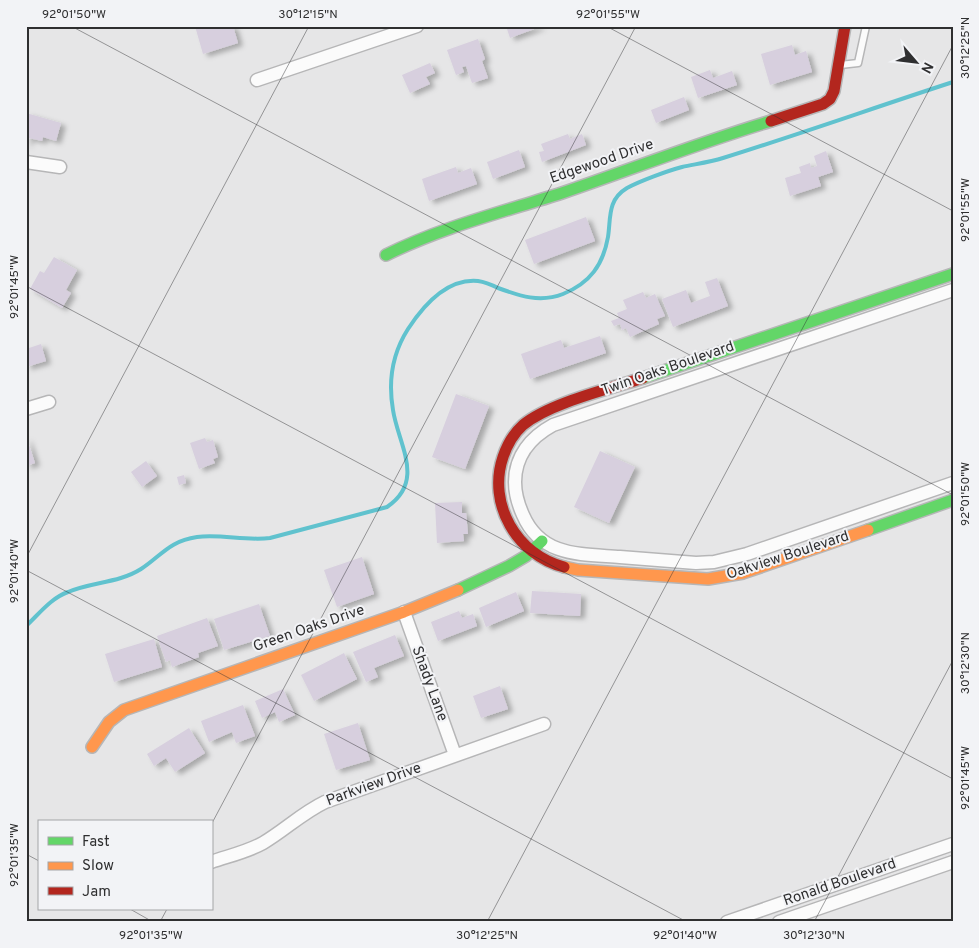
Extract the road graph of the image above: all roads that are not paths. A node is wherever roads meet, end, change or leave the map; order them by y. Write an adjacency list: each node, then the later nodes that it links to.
1 (417, 26): 5 (street)
2 (845, 26): 4 (street)
3 (866, 26): 4 (lane)
4 (839, 65): 8 (street, Edgewood Drive)
5 (257, 80)
6 (26, 162): 7 (street)
7 (60, 167)
8 (386, 255)
9 (953, 274): 16 (street, Twin Oaks Boulevard)
10 (953, 290): 15 (street, Twin Oaks Boulevard)
11 (49, 402): 12 (street)
12 (26, 409)
13 (953, 483): 15 (street, Oakview Boulevard)
14 (953, 500): 16 (street, Oakview Boulevard)
15 (542, 541): 16 (street, Green Oaks Drive)
16 (531, 551): 17 (street, Green Oaks Drive)
17 (404, 612): 19 (street, Green Oaks Drive); 20 (street, Shady Lane)
18 (544, 724): 20 (street, Parkview Drive)
19 (92, 748)
20 (455, 755): 22 (street, Parkview Drive)
21 (953, 844): 24 (street, Ronald Boulevard)
22 (212, 862)
23 (953, 862): 25 (street, Ronald Boulevard)
24 (792, 899): 25 (street); 26 (street, Ronald Boulevard)
25 (797, 916): 27 (street, Ronald Boulevard)
26 (727, 922)
27 (779, 922)

